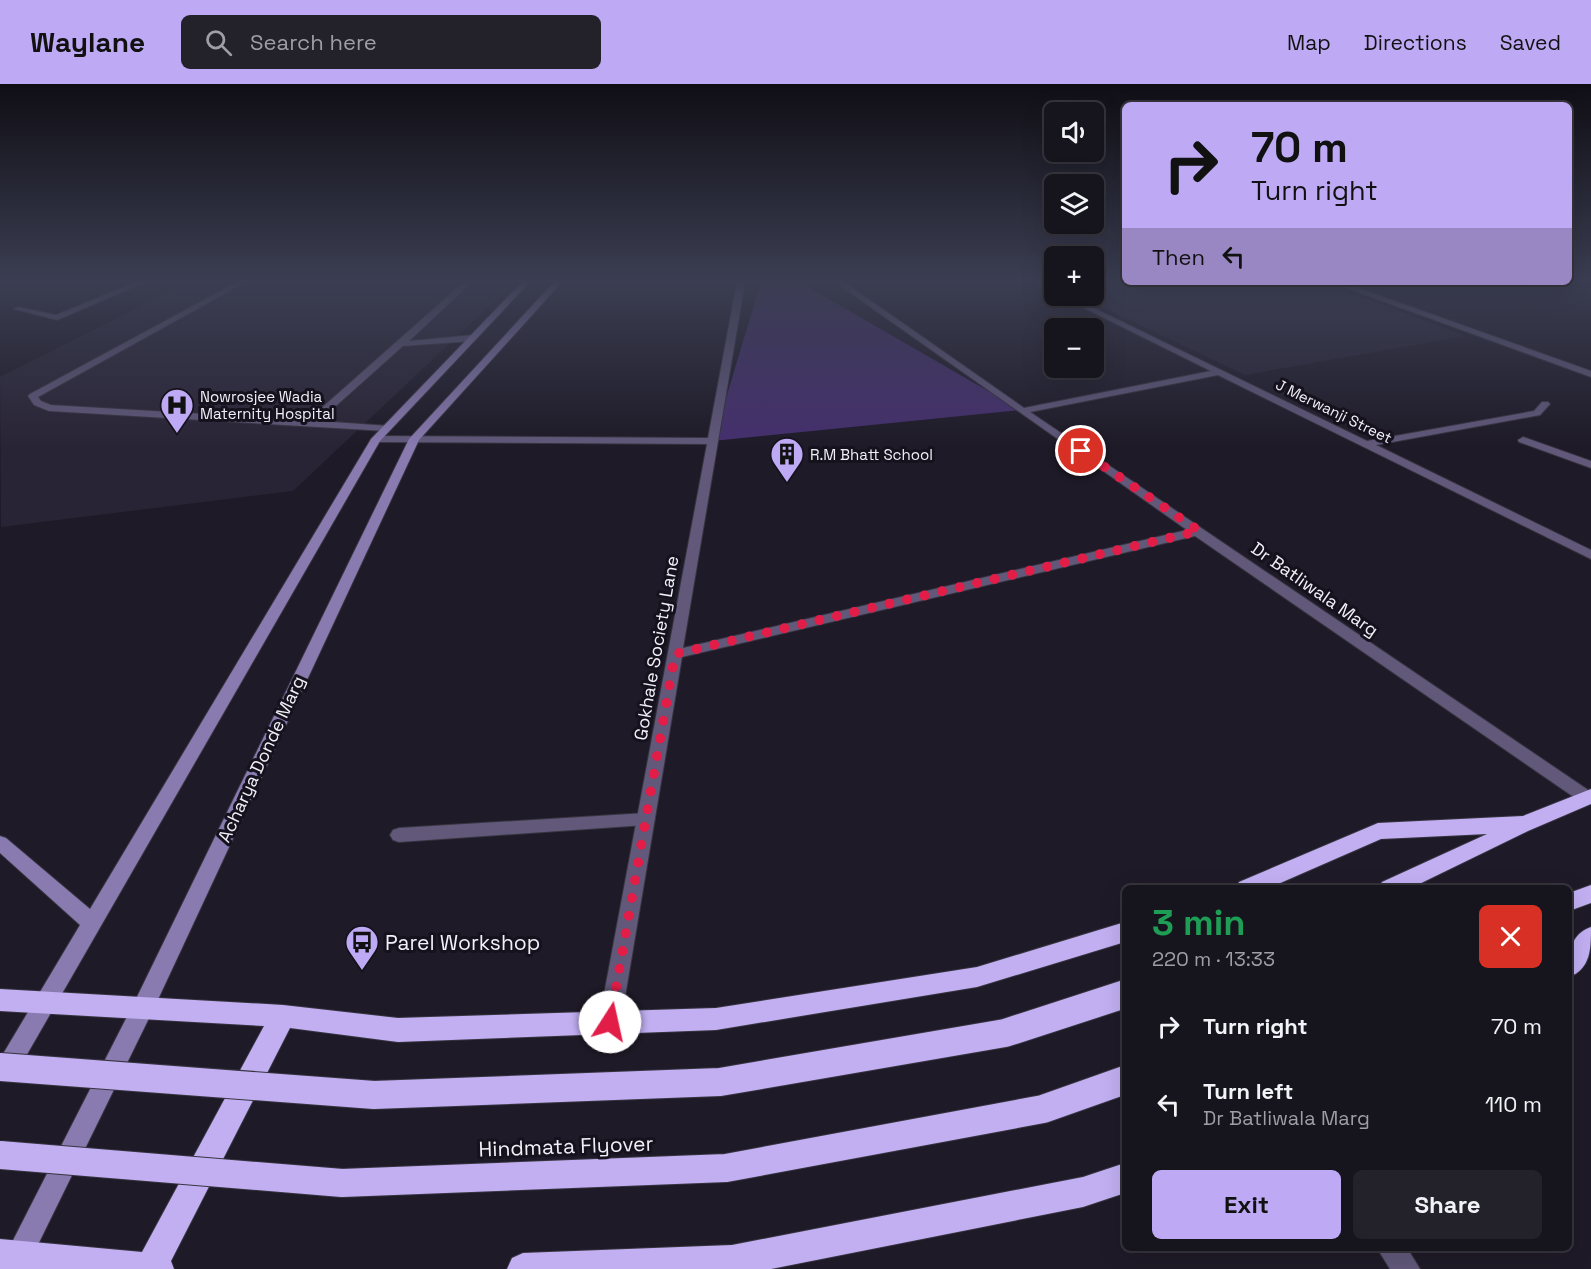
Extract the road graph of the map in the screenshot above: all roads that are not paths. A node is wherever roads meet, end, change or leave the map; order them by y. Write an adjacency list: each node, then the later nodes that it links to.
1 (141, 337): 14 (street)
2 (408, 337): 9 (street)
3 (507, 337): 16 (main road, Acharya Donde Marg)
4 (731, 337): 18 (street, Gokhale Society Lane)
5 (917, 337): 13 (street, Dr Batliwala Marg)
6 (1150, 337): 10 (street, J Merwanji Street)
7 (1488, 337): 11 (street)
8 (473, 338): 9 (street); 15 (main road)
9 (401, 344): 14 (street)
10 (1222, 372): 13 (street); 19 (street, J Merwanji Street)
11 (1591, 374)
12 (1545, 404): 19 (street)
13 (1022, 411): 21 (street, Dr Batliwala Marg)
14 (310, 424): 15 (street)
15 (381, 434): 16 (street); 33 (main road)
16 (414, 439): 18 (street); 40 (main road, Acharya Donde Marg)
17 (1523, 440): 20 (street)
18 (711, 441): 23 (street, Gokhale Society Lane)
19 (1366, 444): 22 (street, J Merwanji Street)
20 (1591, 465)
21 (1199, 531): 23 (street); 24 (street, Dr Batliwala Marg)
22 (1591, 555)
23 (675, 654): 25 (street, Gokhale Society Lane)
24 (1589, 797): 26 (highway)
25 (646, 819): 27 (street); 42 (street, Gokhale Society Lane)
26 (1526, 824): 29 (highway); 30 (highway)
27 (399, 835)
28 (0, 843): 33 (main road)
29 (1254, 885)
30 (1397, 885)
31 (1591, 894): 32 (highway)
32 (1572, 901)
33 (93, 924): 39 (main road)
34 (1122, 933): 42 (highway)
35 (1591, 937): 36 (highway)
36 (1572, 963)
37 (1122, 995): 43 (highway, bridge)
38 (0, 1000): 39 (highway)
39 (46, 1003): 40 (highway); 44 (main road)
40 (143, 1008): 41 (highway); 49 (main road, Acharya Donde Marg)
41 (283, 1016): 42 (highway); 50 (highway)
42 (610, 1022)
43 (0, 1067)
44 (0, 1080)
45 (1122, 1081): 46 (highway, Hindmata Flyover, bridge)
46 (0, 1155)
47 (1122, 1179): 52 (highway)
48 (1392, 1251): 53 (street)
49 (10, 1260): 50 (highway)
50 (150, 1269): 51 (highway)
51 (158, 1269)
52 (523, 1269)
53 (1407, 1269)

